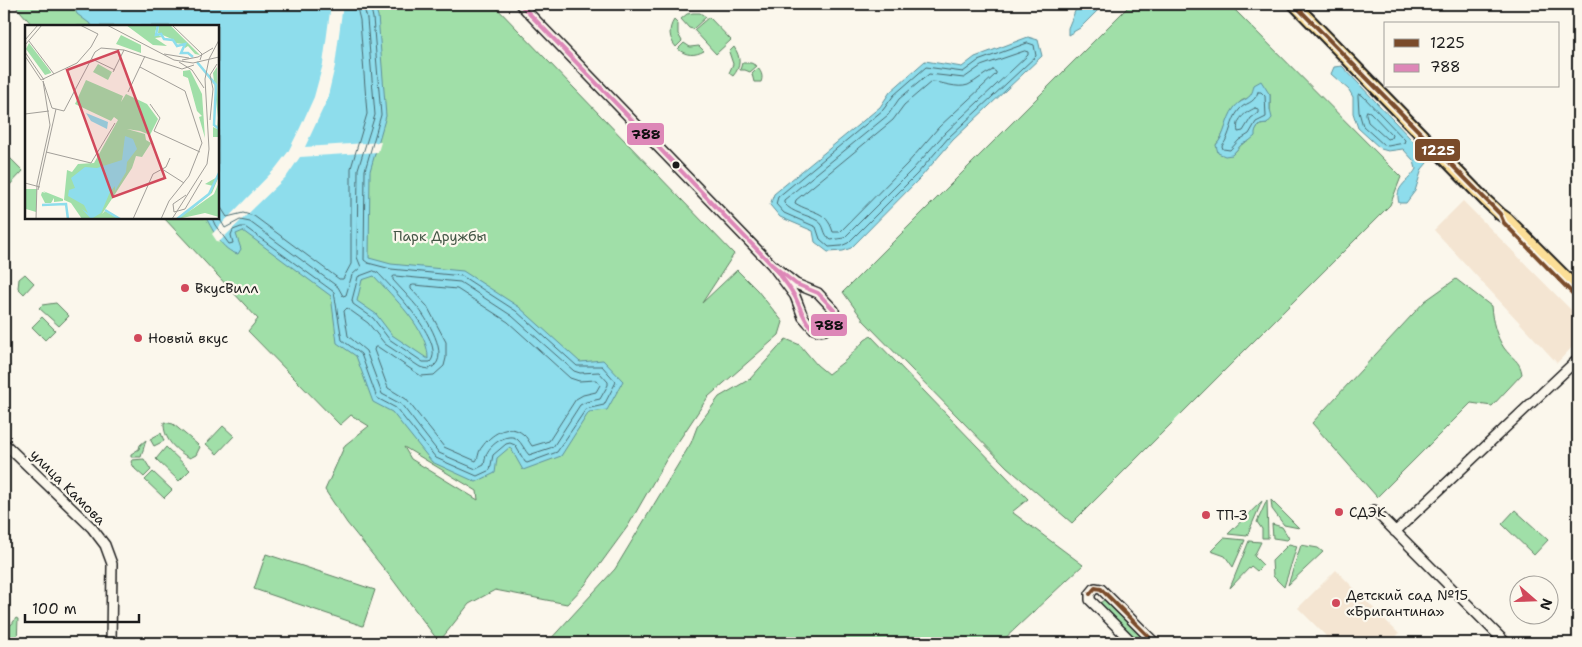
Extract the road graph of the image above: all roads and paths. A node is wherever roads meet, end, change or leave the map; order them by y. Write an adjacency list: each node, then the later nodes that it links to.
1 (520, 4): 4 (street)
2 (1294, 4): 3 (main road)
3 (1500, 214): 5 (main road); 6 (main road)
4 (771, 264): 4 (street)
5 (1578, 290)
6 (1578, 299)
7 (1578, 359): 10 (street)
8 (4, 443): 11 (street, улица Камова)
9 (1374, 510): 10 (street)
10 (1395, 532): 14 (street)
11 (111, 643)
12 (1133, 643): 13 (street)
13 (1155, 643)
14 (1506, 643)

